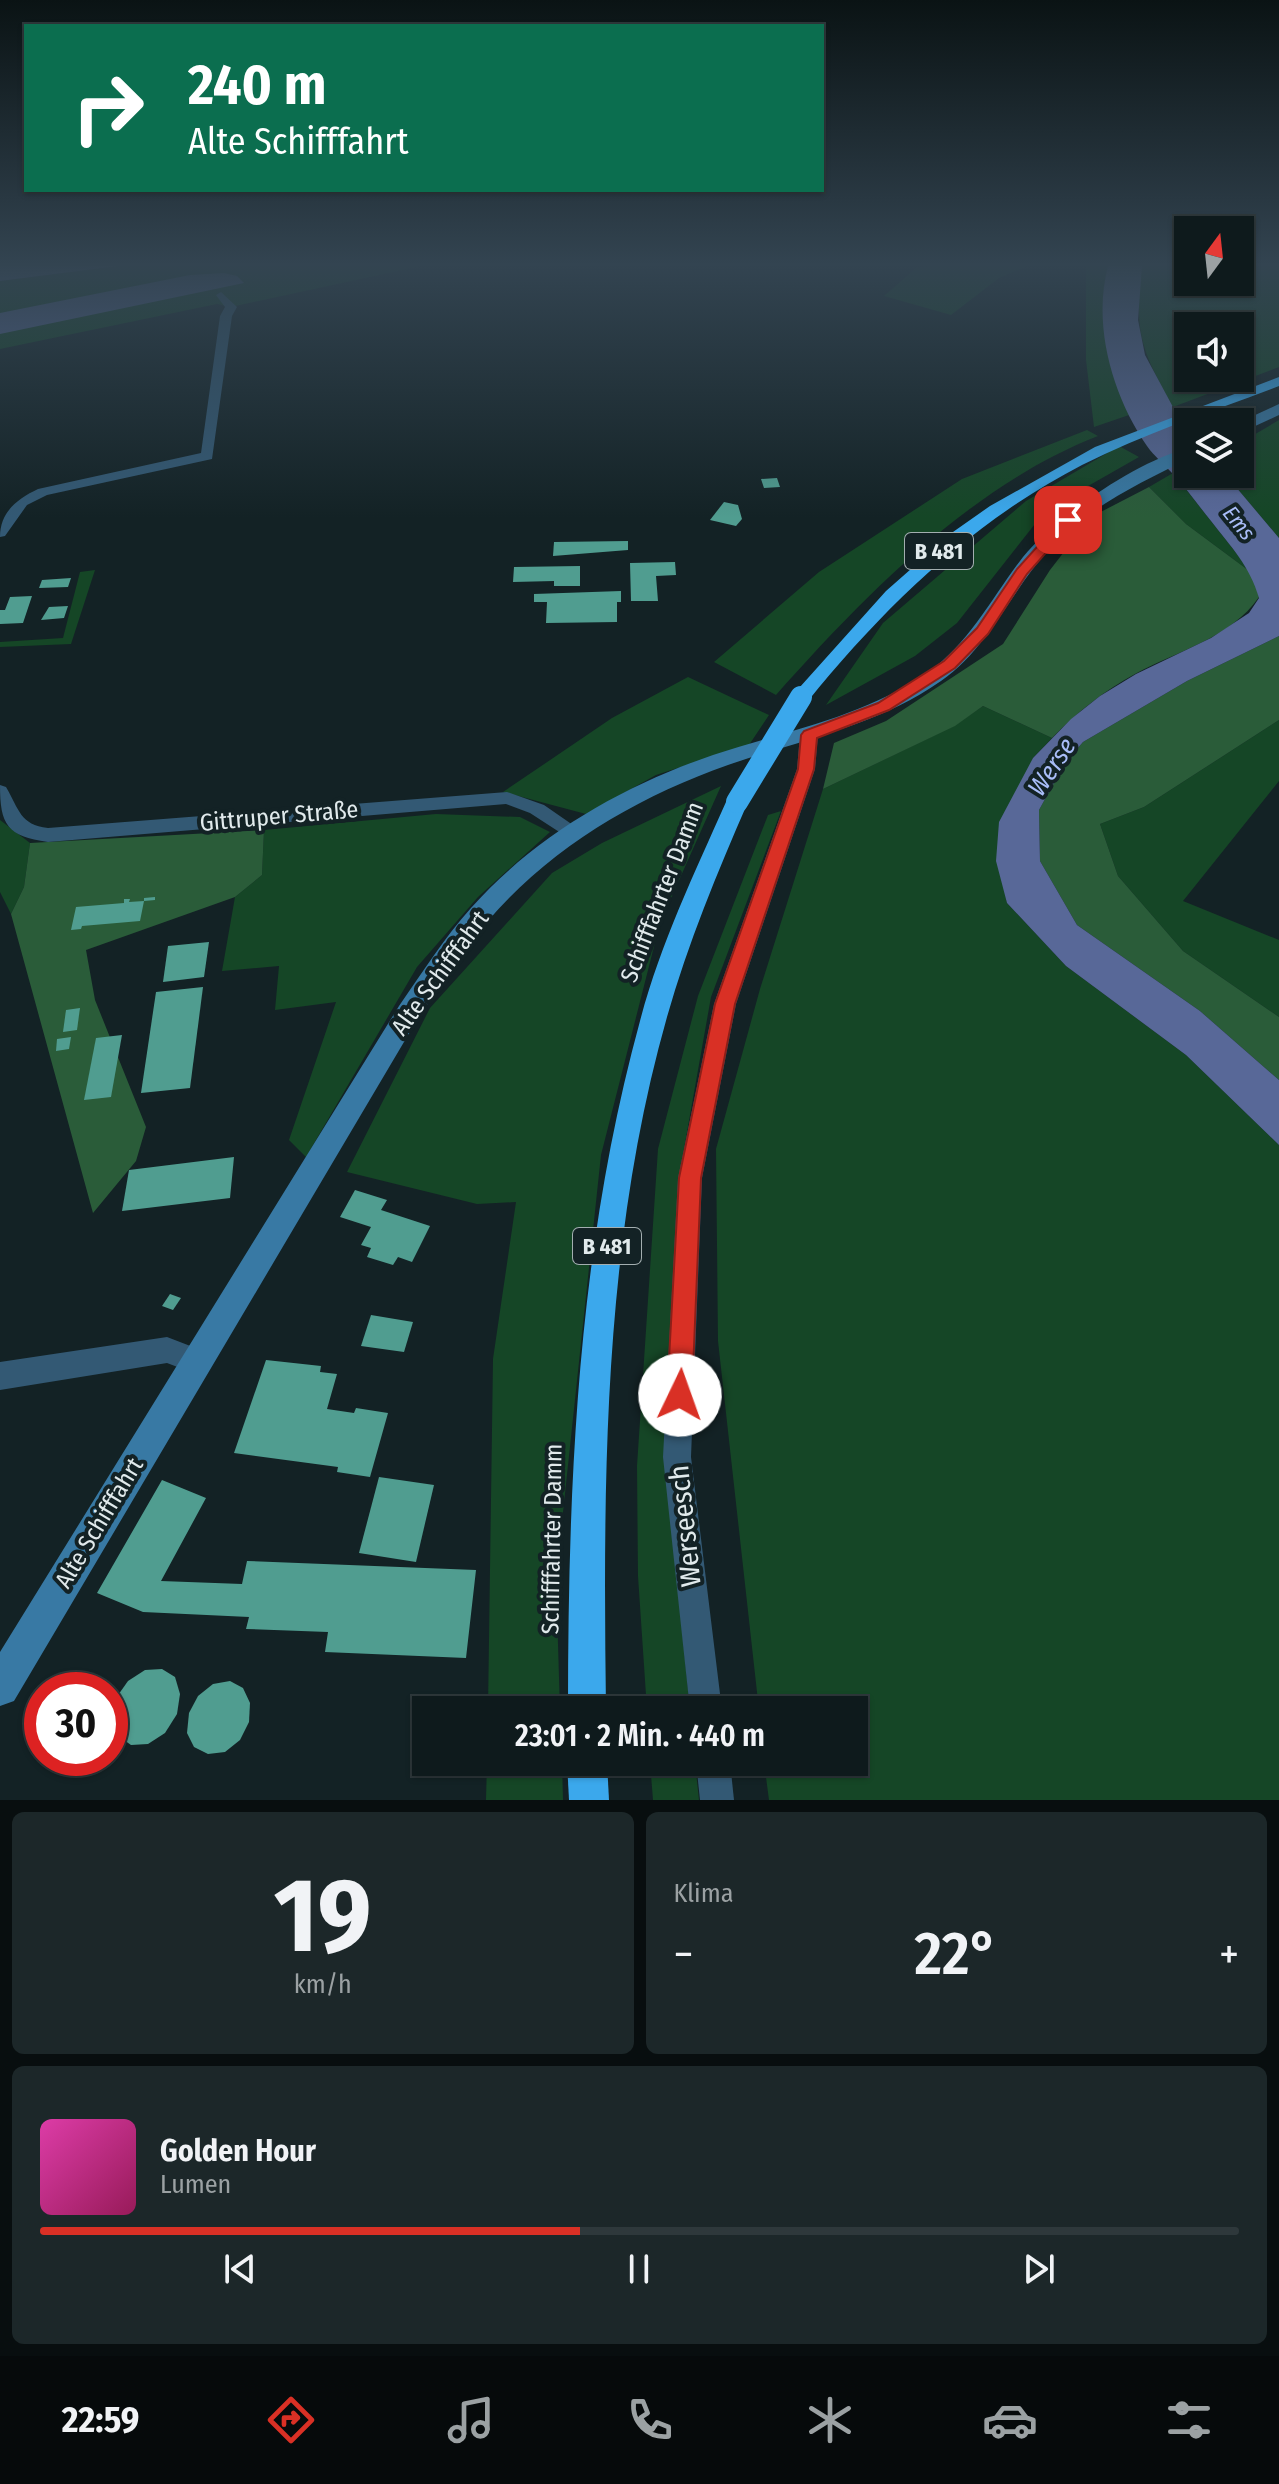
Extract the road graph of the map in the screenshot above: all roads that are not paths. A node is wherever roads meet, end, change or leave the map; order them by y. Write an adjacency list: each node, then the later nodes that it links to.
1 (221, 350): 6 (street)
2 (1279, 381): 13 (highway, Schifffahrter Damm / B 481, bridge)
3 (1279, 409): 4 (street)
4 (1254, 421)
5 (1174, 460): 7 (street, Alte Schifffahrt)
6 (0, 533)
7 (809, 735): 9 (street, Alte Schifffahrt); 14 (street, Werseesch)
8 (0, 791): 9 (street, Gittruper Straße)
9 (574, 832): 10 (street, Alte Schifffahrt)
10 (196, 1361): 11 (street); 12 (street, Alte Schifffahrt)
11 (0, 1376)
12 (0, 1687)
13 (587, 1696)
14 (704, 1696)
15 (588, 1776): 17 (highway)
16 (714, 1776): 18 (street)
17 (589, 1800)
18 (717, 1800)

